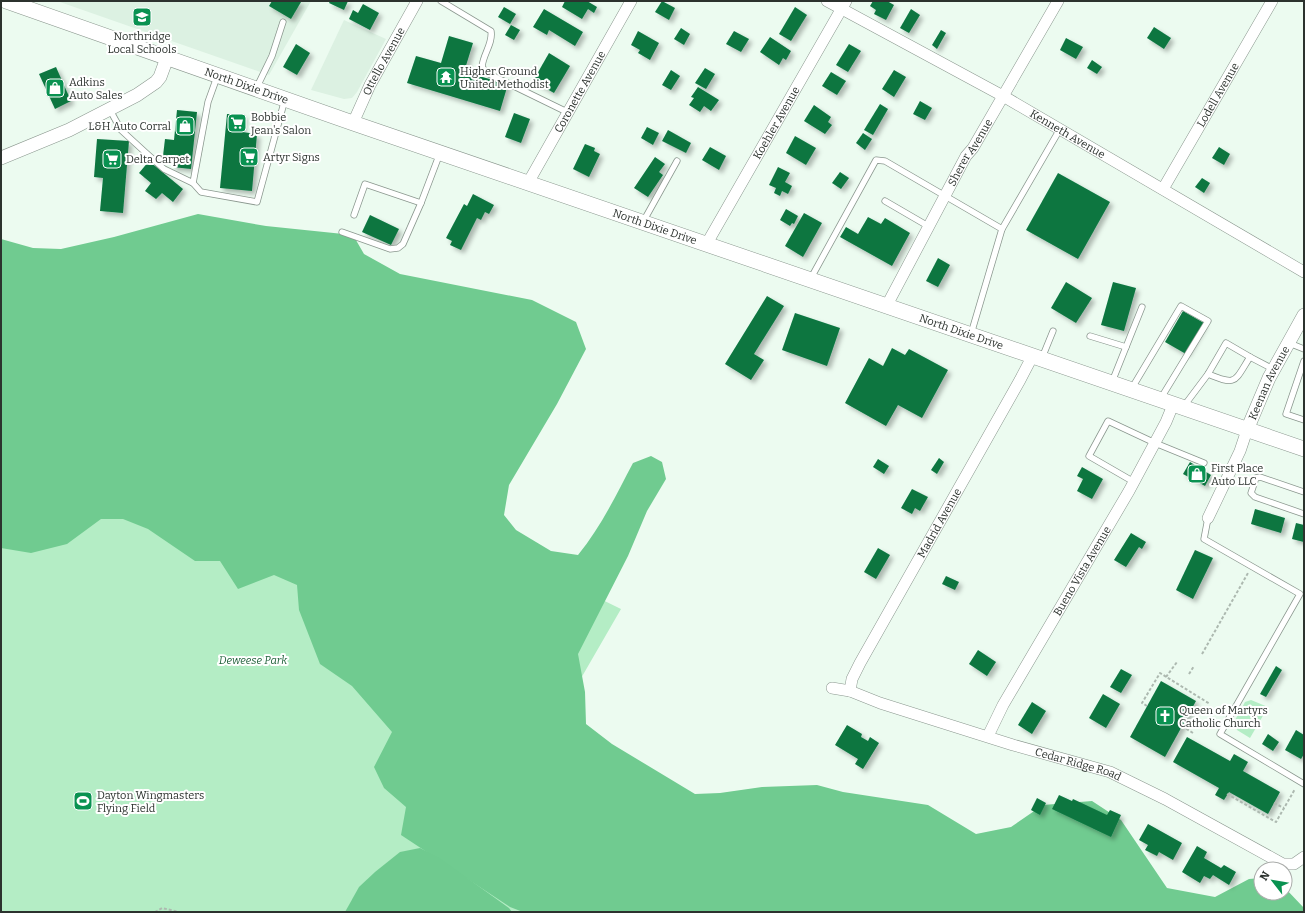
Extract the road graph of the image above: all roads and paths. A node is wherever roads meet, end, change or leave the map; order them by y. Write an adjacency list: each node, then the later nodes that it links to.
1 (6, 1): 10 (main road, North Dixie Drive)
2 (417, 1): 17 (street, Ottello Avenue)
3 (440, 1): 16 (lane)
4 (631, 1): 16 (street, Coronette Avenue)
5 (828, 1): 8 (street, Kenneth Avenue)
6 (1058, 1): 13 (street, Sherer Avenue)
7 (1272, 1): 24 (street, Lodell Avenue)
8 (843, 5): 13 (street, Kenneth Avenue); 33 (street, Koehler Avenue)
9 (283, 22): 12 (lane)
10 (166, 58): 11 (main road, North Dixie Drive); 15 (street)
11 (218, 76): 12 (main road, North Dixie Drive); 22 (lane)
12 (255, 89): 14 (main road, North Dixie Drive)
13 (1003, 96): 18 (street, Kenneth Avenue); 25 (street, Sherer Avenue)
14 (285, 99): 17 (main road, North Dixie Drive); 22 (lane)
15 (110, 110): 20 (street); 22 (lane)
16 (567, 112): 23 (street, Coronette Avenue)
17 (353, 123): 19 (main road, North Dixie Drive)
18 (1060, 129): 24 (street, Kenneth Avenue); 31 (lane)
19 (440, 153): 23 (main road, North Dixie Drive); 27 (lane)
20 (1, 158)
21 (677, 161): 29 (lane)
22 (193, 183)
23 (528, 183): 29 (main road, North Dixie Drive)
24 (1163, 189): 34 (street, Kenneth Avenue)
25 (946, 194): 30 (street, Sherer Avenue); 31 (lane); 35 (lane)
26 (885, 201): 30 (lane)
27 (421, 203): 28 (lane); 32 (lane)
28 (354, 215)
29 (643, 223): 33 (main road, North Dixie Drive)
30 (928, 226): 36 (street, Sherer Avenue)
31 (1002, 228): 40 (lane)
32 (342, 232)
33 (706, 245): 35 (main road, North Dixie Drive)
34 (1304, 272)
35 (810, 280): 36 (main road, North Dixie Drive)
36 (886, 307): 40 (main road, North Dixie Drive)
37 (1142, 307): 43 (lane)
38 (1304, 315): 42 (street, Keenan Avenue)
39 (1053, 331): 46 (lane)
40 (971, 336): 46 (main road, North Dixie Drive)
41 (1090, 336): 43 (lane)
42 (1289, 343): 44 (lane); 48 (street, Keenan Avenue)
43 (1126, 347): 50 (lane)
44 (1304, 349)
45 (1250, 357): 48 (lane); 49 (lane); 49 (lane)
46 (1037, 358): 50 (main road, North Dixie Drive); 69 (street, Madrid Avenue)
47 (1304, 361): 53 (lane)
48 (1274, 370): 54 (street, Keenan Avenue)
49 (1208, 374): 52 (lane)
50 (1112, 384): 51 (main road, North Dixie Drive)
51 (1131, 390): 52 (main road, North Dixie Drive); 52 (lane)
52 (1172, 404): 54 (main road, North Dixie Drive); 55 (street, Bueno Vista Avenue)
53 (1304, 420)
54 (1247, 430): 56 (main road, North Dixie Drive); 61 (street)
55 (1155, 443): 57 (lane); 58 (street, Bueno Vista Avenue); 58 (lane)
56 (1304, 449)
57 (1204, 463)
58 (1134, 482): 74 (street, Bueno Vista Avenue)
59 (1304, 492): 60 (lane)
60 (1304, 514)
61 (1208, 518): 62 (lane)
62 (1252, 567): 63 (path); 75 (lane)
63 (1202, 654)
64 (1177, 662): 67 (path)
65 (1194, 666): 66 (path)
66 (1189, 674)
67 (1166, 677): 70 (path); 71 (path)
68 (832, 688): 69 (street, Cedar Ridge Road)
69 (850, 691): 74 (street, Cedar Ridge Road)
70 (1210, 704)
71 (1147, 706)
72 (1182, 726): 73 (path)
73 (1193, 733)
74 (988, 736): 79 (street, Cedar Ridge Road)
75 (1302, 783): 78 (path)
76 (1227, 794): 78 (path)
77 (1274, 803): 78 (path)
78 (1284, 808)
79 (1304, 857)
80 (155, 912): 81 (path)
81 (179, 912)

